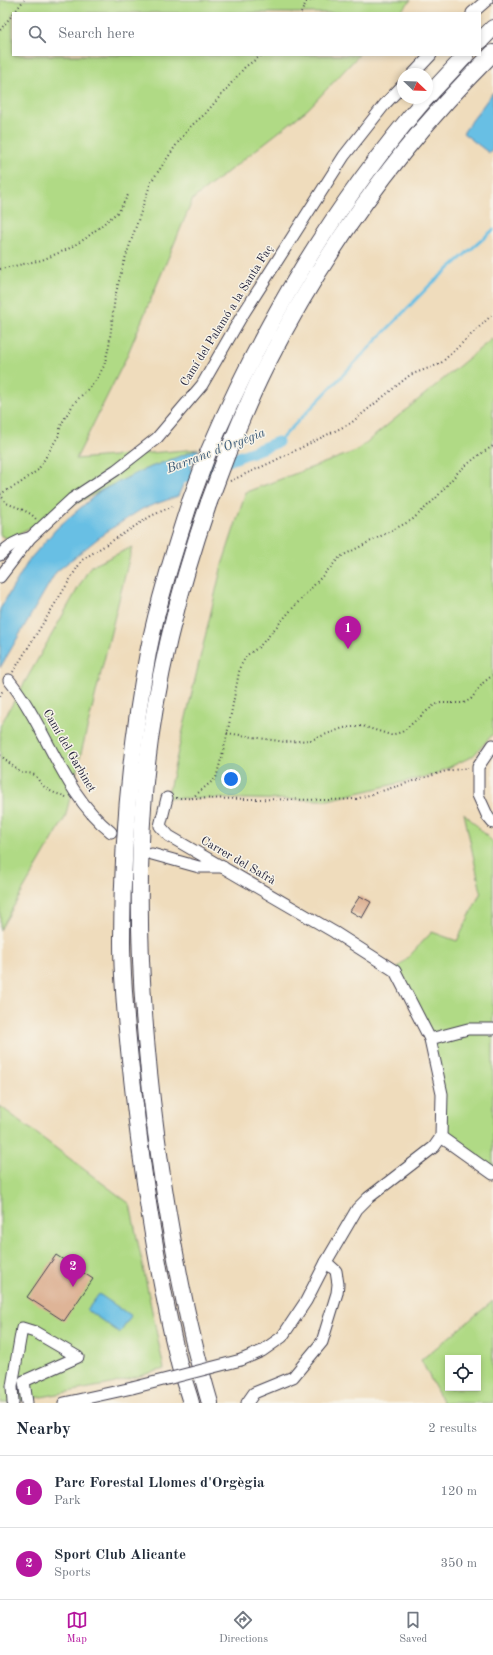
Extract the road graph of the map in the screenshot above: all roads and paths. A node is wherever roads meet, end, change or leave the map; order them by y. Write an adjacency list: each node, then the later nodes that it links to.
1 (24, 0): 4 (path)
2 (314, 0): 5 (path)
3 (487, 0): 6 (street)
4 (14, 12)
5 (301, 12)
6 (473, 12)
7 (12, 14): 9 (path)
8 (493, 28): 10 (highway)
9 (0, 30)
10 (481, 40)
11 (493, 53): 55 (highway, bridge)
12 (261, 56): 24 (path)
13 (430, 56): 15 (street)
14 (465, 56): 17 (highway)
15 (419, 68)
16 (397, 91): 26 (street, Camí del Palamó a la Santa Faç)
17 (433, 91)
18 (422, 104): 25 (highway, bridge)
19 (128, 196): 20 (path)
20 (0, 269)
21 (493, 314): 23 (path)
22 (493, 446): 33 (path)
23 (228, 482)
24 (0, 494): 26 (path)
25 (184, 503): 31 (path); 49 (highway)
26 (43, 527): 27 (street, Camí del Palamó a la Santa Faç)
27 (30, 538): 28 (street, Camí del Palamó a la Santa Faç); 29 (street)
28 (0, 555)
29 (0, 577)
30 (493, 675): 33 (path)
31 (9, 680): 32 (path); 39 (street, Camí del Garbinet)
32 (0, 696)
33 (228, 732): 38 (path)
34 (493, 745): 36 (street)
35 (0, 755): 39 (path)
36 (478, 766): 38 (path); 40 (street)
37 (167, 798): 38 (path); 43 (street, Carrer del Safrà)
38 (192, 798)
39 (84, 804): 41 (street, Camí del Garbinet)
40 (493, 823)
41 (110, 832)
42 (152, 854): 43 (street)
43 (224, 867): 45 (street, Carrer del Safrà)
44 (493, 1029): 45 (street)
45 (430, 1039): 46 (street, Carrer del Safrà)
46 (441, 1137): 47 (street); 48 (street)
47 (493, 1174)
48 (326, 1262): 52 (street, bridge); 56 (street)
49 (178, 1362): 53 (highway); 54 (highway)
50 (13, 1403): 51 (street)
51 (26, 1403)
52 (64, 1403)
53 (180, 1403)
54 (191, 1403)
55 (210, 1403)
56 (247, 1403)

